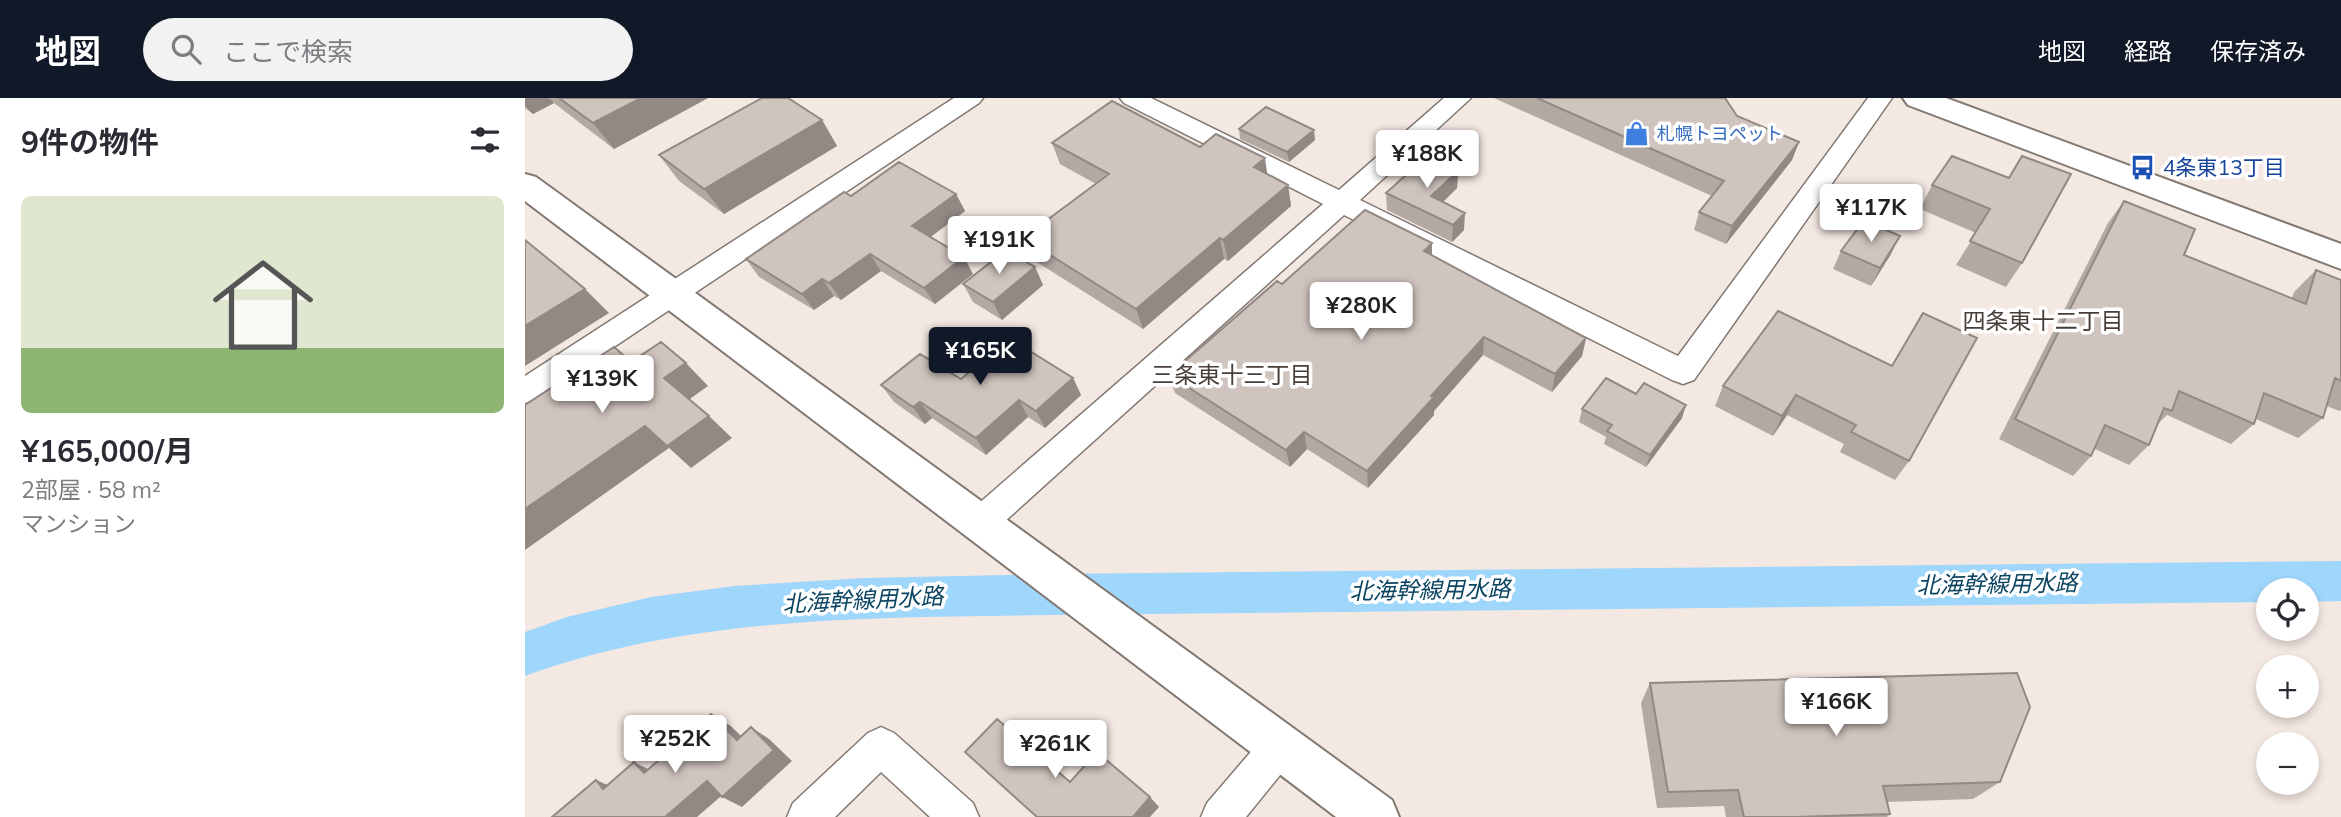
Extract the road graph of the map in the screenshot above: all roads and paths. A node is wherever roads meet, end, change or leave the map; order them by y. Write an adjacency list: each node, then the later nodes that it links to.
1 (971, 98): 9 (street)
2 (1132, 98): 7 (street)
3 (1459, 98): 7 (street)
4 (1880, 98): 7 (street)
5 (1918, 98): 8 (street)
6 (525, 185): 9 (street)
7 (1338, 203): 11 (street)
8 (2341, 257)
9 (673, 294): 10 (street); 11 (street)
10 (525, 391)
11 (981, 522): 12 (street)
12 (1280, 746): 15 (street); 16 (street)
13 (807, 817): 14 (street)
14 (959, 817)
15 (1221, 817)
16 (1375, 817)

